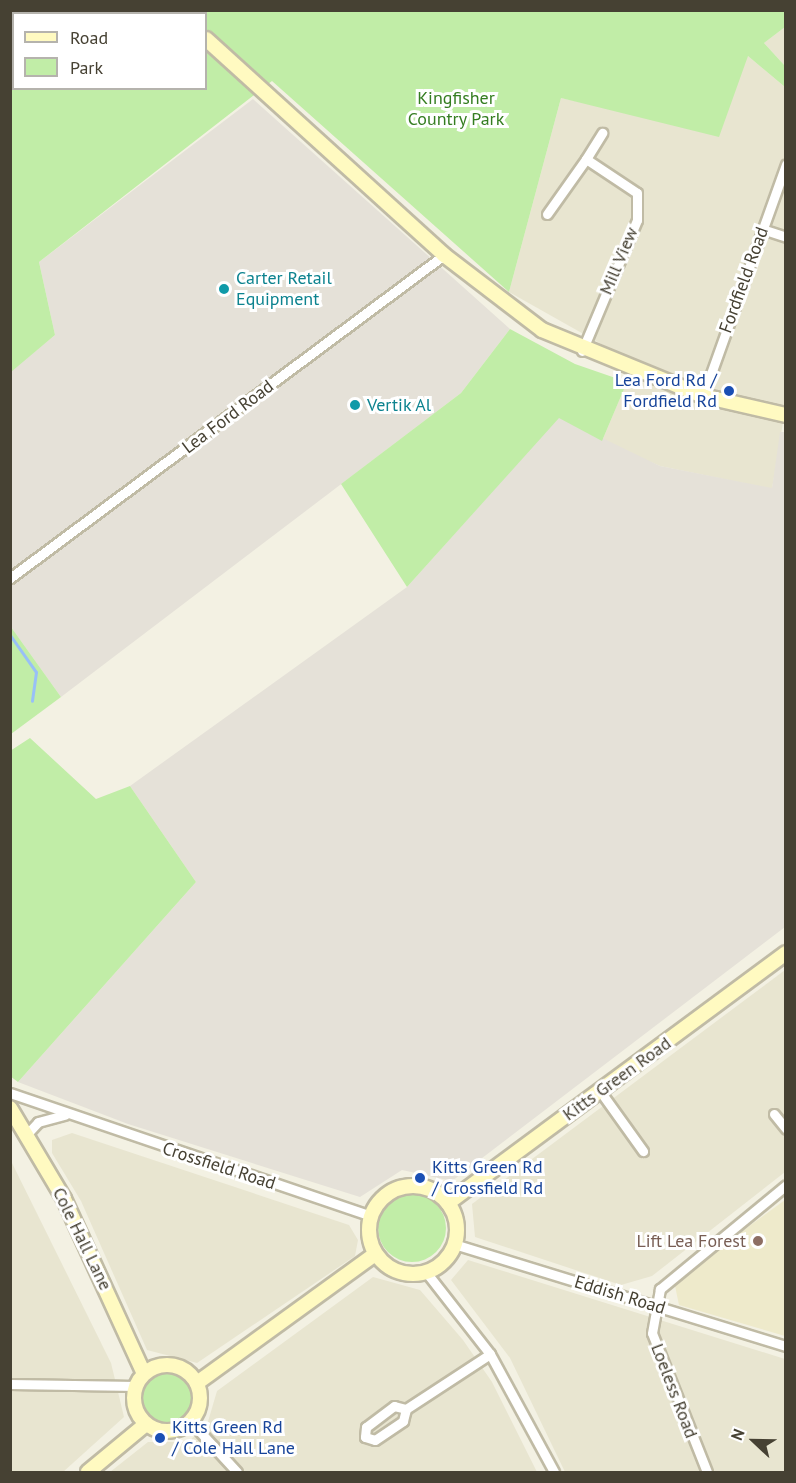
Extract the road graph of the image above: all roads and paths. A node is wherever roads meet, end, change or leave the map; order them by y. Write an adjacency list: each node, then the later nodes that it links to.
1 (207, 40): 8 (street)
2 (602, 133): 3 (street)
3 (586, 159): 5 (street); 9 (street, Mill View)
4 (786, 164): 6 (street, Fordfield Road)
5 (547, 214)
6 (762, 229): 7 (street); 10 (street, Fordfield Road)
7 (786, 237)
8 (444, 255): 9 (street); 12 (street, Lea Ford Road)
9 (582, 351): 10 (street)
10 (703, 396): 11 (street)
11 (786, 415)
12 (10, 578)
13 (786, 953): 14 (street, Kitts Green Road)
14 (600, 1091): 21 (street); 23 (street, Kitts Green Road)
15 (10, 1093): 18 (street, Crossfield Road)
16 (10, 1108): 20 (street, Cole Hall Lane)
17 (774, 1114): 19 (street)
18 (67, 1115): 20 (street); 24 (street, Crossfield Road)
19 (786, 1129)
20 (27, 1134): 31 (street, Cole Hall Lane)
21 (643, 1151)
22 (786, 1185): 28 (street, Loeless Road)
23 (448, 1203): 24 (street); 25 (street)
24 (371, 1216): 26 (street)
25 (454, 1244): 27 (street); 28 (street, Eddish Road)
26 (375, 1254): 27 (street); 32 (street)
27 (426, 1272): 30 (street)
28 (656, 1307): 29 (street, Eddish Road); 40 (street, Loeless Road)
29 (786, 1346)
30 (490, 1354): 34 (street); 39 (street)
31 (140, 1380): 32 (street); 33 (street); 36 (street)
32 (197, 1383): 35 (street)
33 (10, 1384)
34 (406, 1409): 34 (street)
35 (191, 1422): 36 (street); 38 (street)
36 (146, 1424): 37 (street)
37 (88, 1473)
38 (237, 1473)
39 (554, 1473)
40 (707, 1473)

